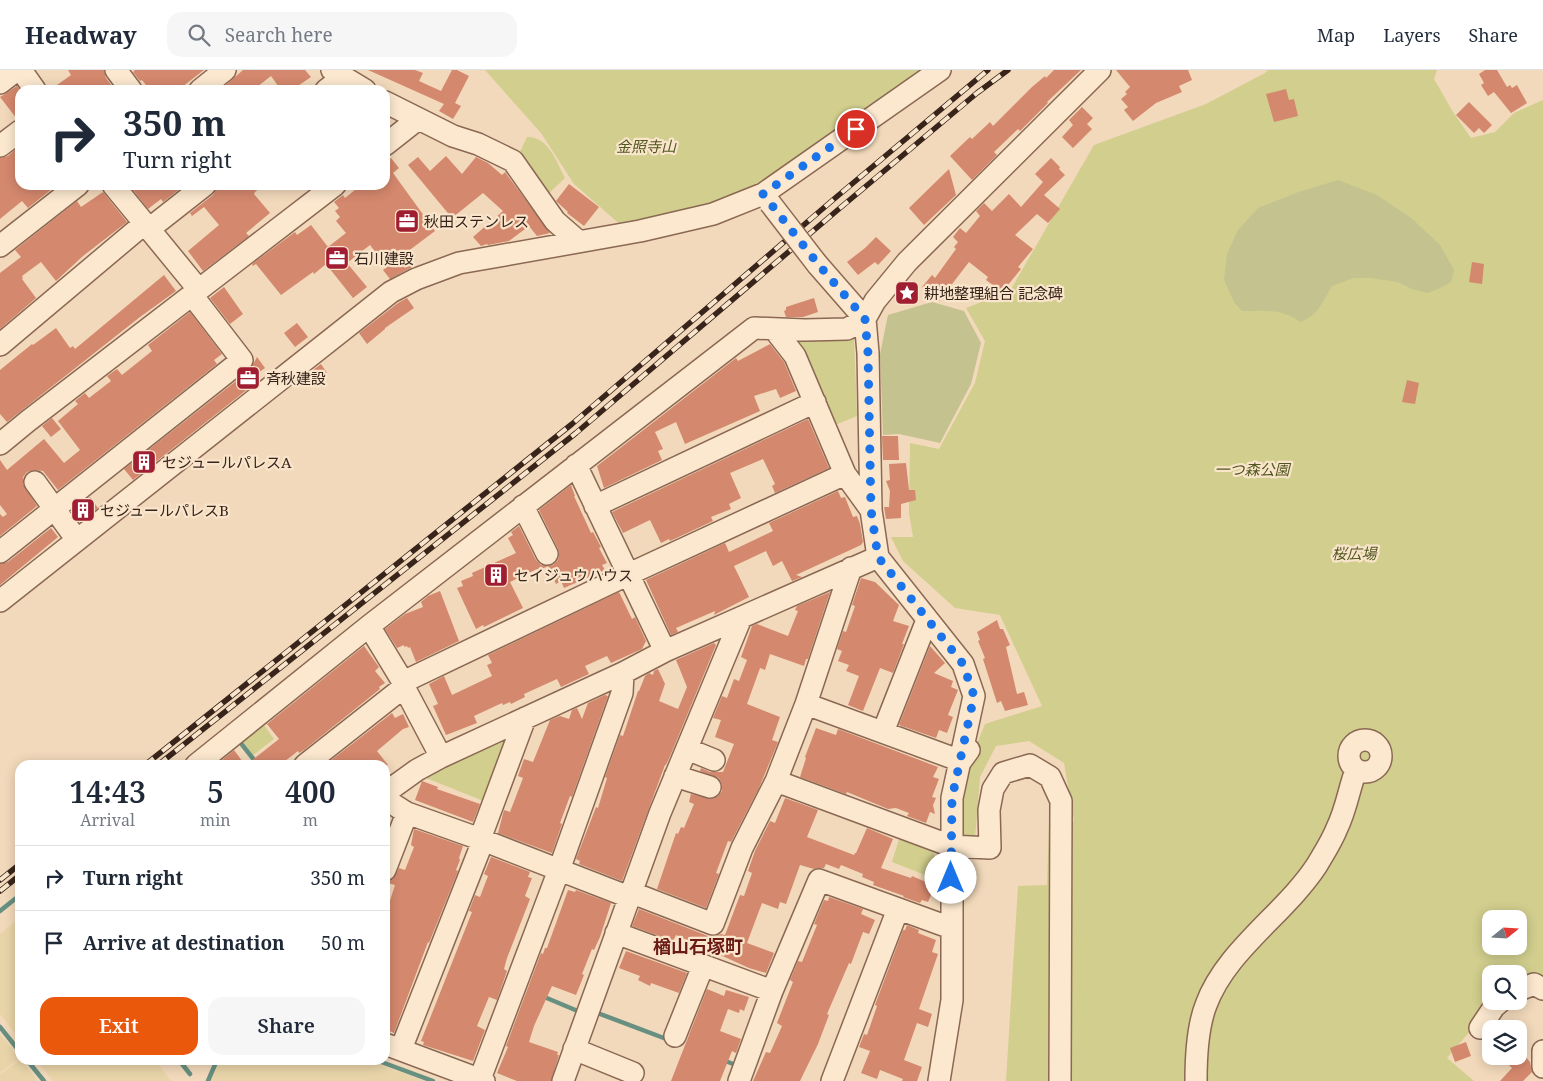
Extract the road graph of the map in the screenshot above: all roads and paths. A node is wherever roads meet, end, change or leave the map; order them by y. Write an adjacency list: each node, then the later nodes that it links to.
1 (116, 70): 8 (street)
2 (225, 70): 9 (street)
3 (940, 70): 21 (street)
4 (1100, 70): 26 (street)
5 (337, 73): 10 (street); 11 (street)
6 (25, 75): 7 (street)
7 (0, 83)
8 (127, 85)
9 (206, 85)
10 (329, 85)
11 (357, 85)
12 (390, 105): 13 (street)
13 (418, 119): 15 (street); 23 (street)
14 (15, 134): 16 (street)
15 (390, 141)
16 (0, 146)
17 (72, 190): 24 (street)
18 (117, 190): 22 (street)
19 (198, 190): 22 (street)
20 (328, 190): 25 (street)
21 (766, 199): 23 (street); 26 (street, bridge)
22 (147, 226): 25 (street); 28 (street)
23 (578, 241): 39 (street)
24 (0, 246)
25 (195, 292): 30 (street); 37 (street)
26 (865, 319): 27 (street); 31 (street)
27 (774, 329): 29 (street); 32 (street)
28 (0, 346)
29 (815, 402): 33 (street); 36 (street)
30 (1, 441)
31 (870, 458): 38 (street); 60 (street)
32 (576, 465): 35 (street); 36 (street)
33 (845, 474): 38 (street); 44 (street)
34 (36, 482): 37 (street)
35 (523, 506): 41 (street); 48 (street)
36 (596, 506): 44 (street)
37 (55, 508): 39 (street); 40 (street)
38 (871, 510): 42 (street)
39 (77, 540): 45 (street)
40 (0, 552)
41 (547, 554)
42 (878, 557): 43 (street); 47 (street)
43 (851, 568): 46 (street); 52 (street)
44 (627, 575): 49 (street); 51 (street)
45 (0, 601)
46 (740, 618): 49 (street); 55 (street)
47 (927, 620): 54 (street); 60 (street)
48 (369, 626): 51 (street); 57 (street)
49 (665, 651): 50 (street)
50 (623, 673): 53 (street); 71 (street)
51 (404, 685): 56 (street); 58 (street)
52 (806, 704): 54 (street); 63 (street)
53 (525, 718): 56 (street); 68 (street)
54 (883, 732): 60 (street)
55 (687, 749): 59 (street); 62 (street)
56 (441, 757): 65 (street)
57 (202, 760)
58 (312, 760)
59 (714, 760)
60 (960, 760): 69 (street)
61 (1356, 770): 94 (street)
62 (675, 776): 64 (street); 72 (street)
63 (776, 781): 69 (street); 72 (street)
64 (710, 788)
65 (390, 789)
66 (390, 802): 67 (street)
67 (407, 813): 68 (street); 70 (street)
68 (480, 839): 71 (street); 83 (street)
69 (951, 846): 74 (street); 93 (street)
70 (390, 857)
71 (559, 870): 72 (street); 88 (street)
72 (630, 894): 75 (street)
73 (898, 909): 74 (street); 79 (street); 91 (street)
74 (952, 928): 92 (street)
75 (616, 933): 76 (street); 84 (street)
76 (704, 966): 79 (street); 82 (street)
77 (1527, 987): 78 (street)
78 (1543, 989)
79 (772, 991): 90 (street)
80 (1492, 1010): 81 (street)
81 (1480, 1028)
82 (675, 1036)
83 (393, 1046): 88 (street)
84 (574, 1049): 87 (street); 89 (street)
85 (1543, 1051): 86 (street)
86 (1543, 1067)
87 (633, 1073)
88 (482, 1080)
89 (563, 1081)
90 (739, 1081)
91 (832, 1081)
92 (939, 1081)
93 (1060, 1081)
94 (1196, 1081)

